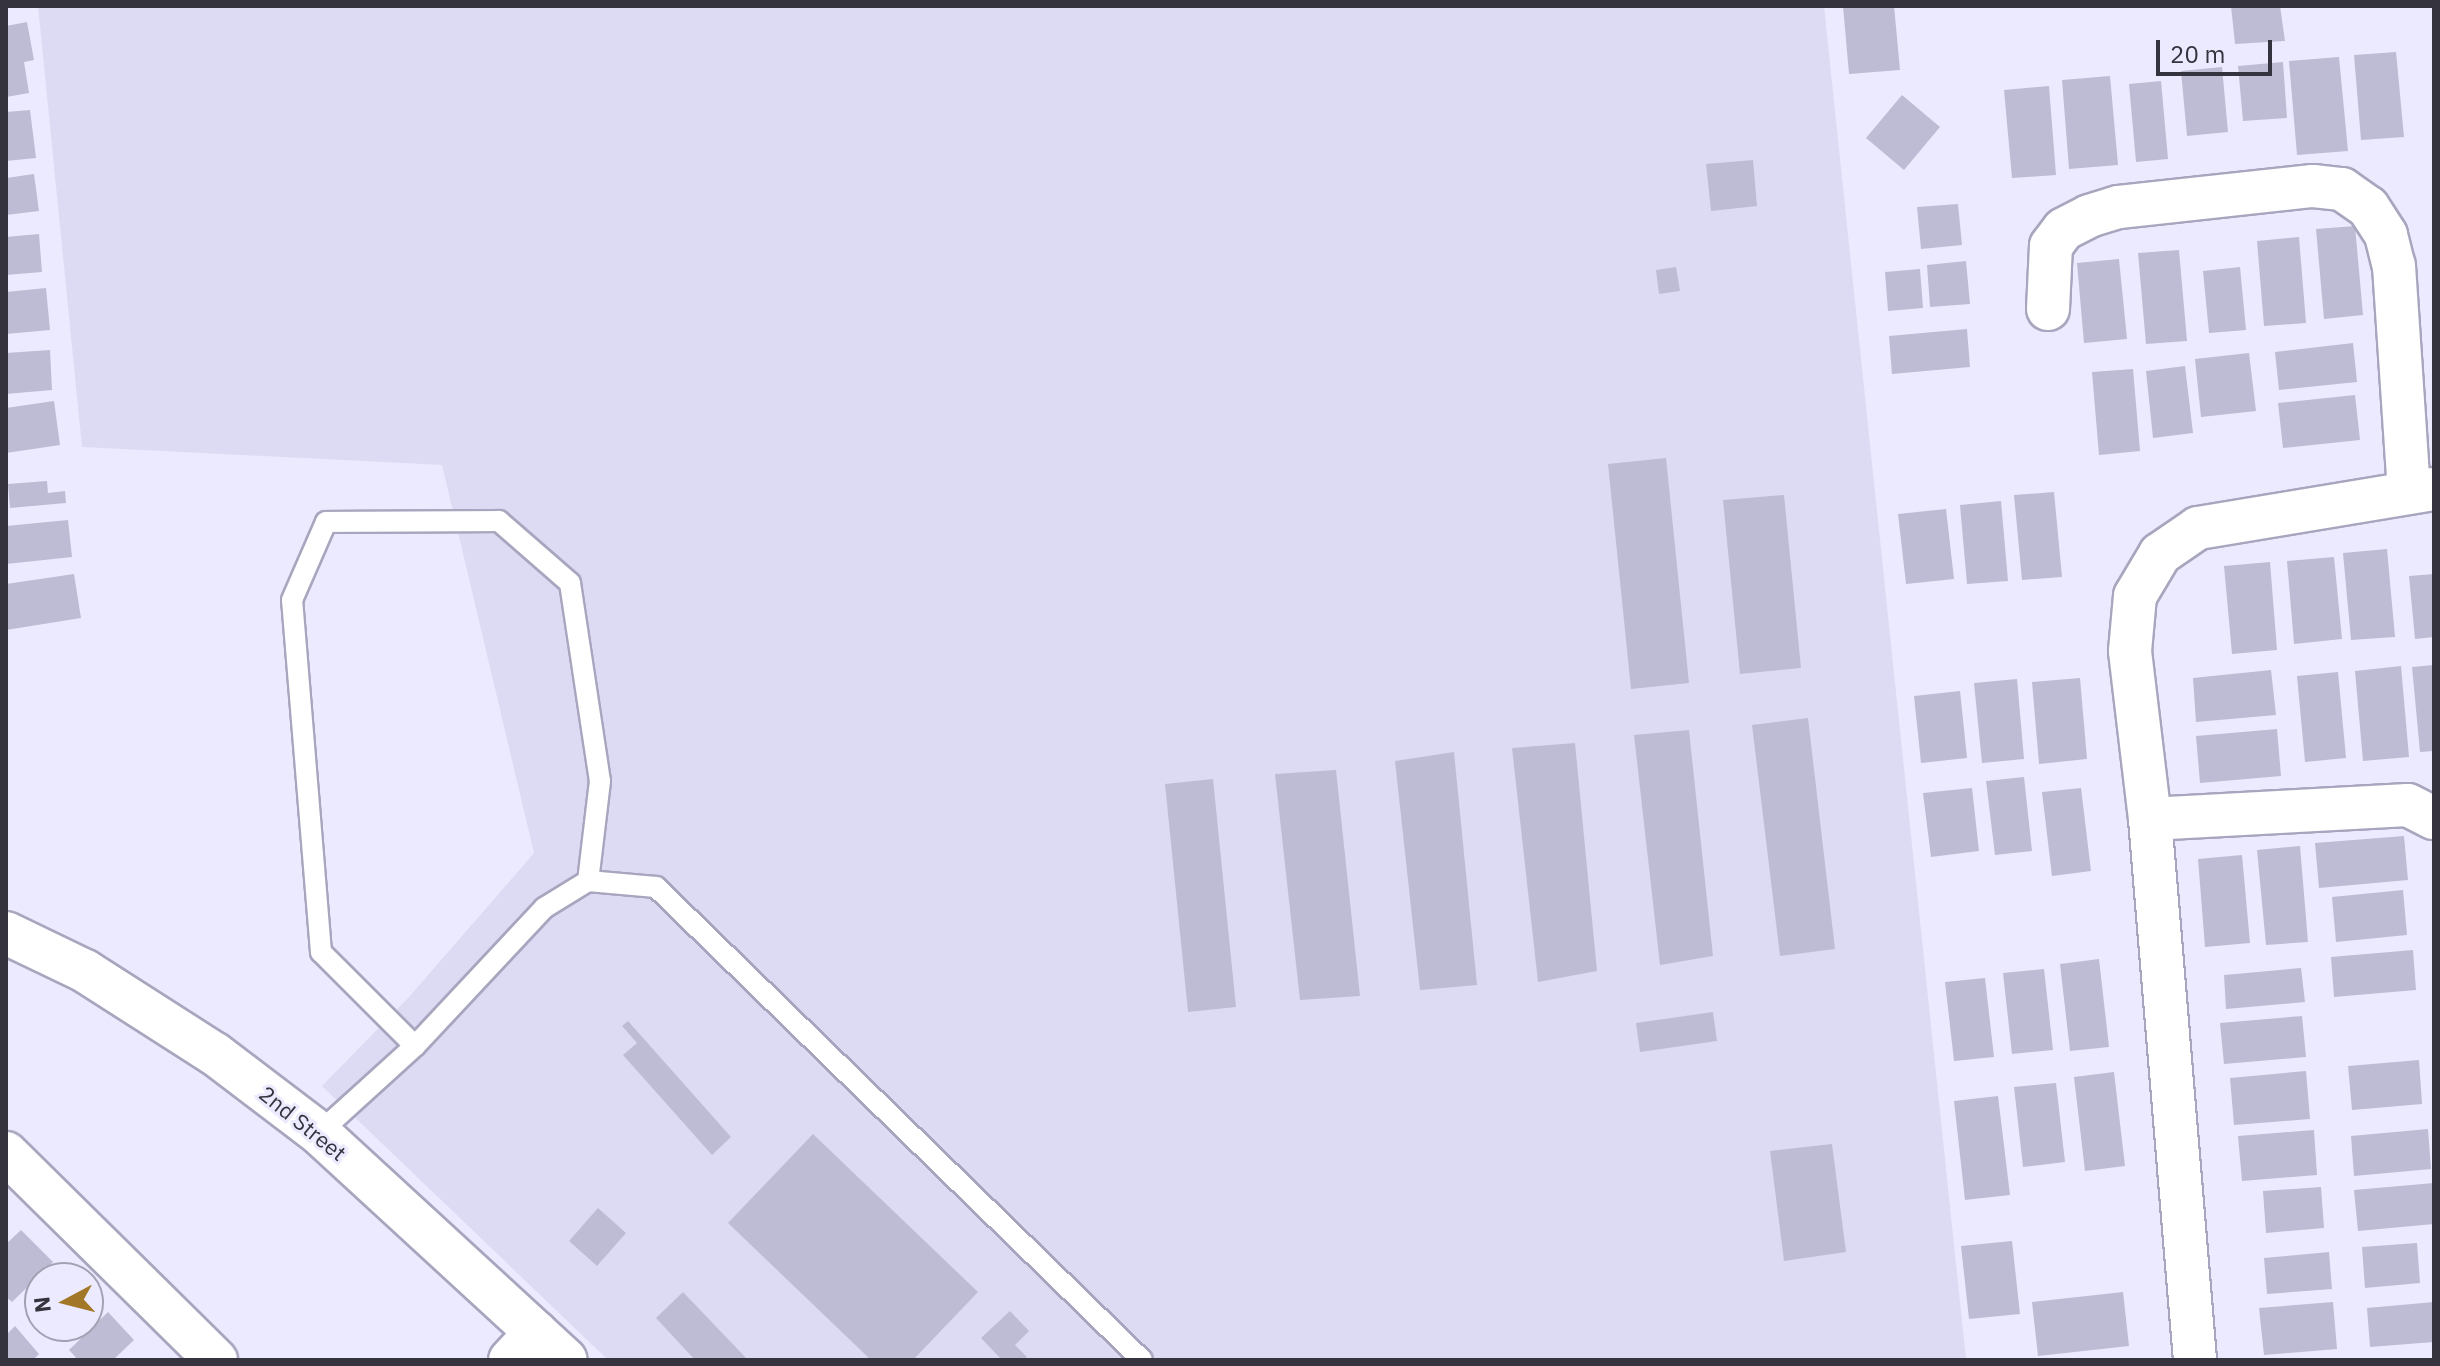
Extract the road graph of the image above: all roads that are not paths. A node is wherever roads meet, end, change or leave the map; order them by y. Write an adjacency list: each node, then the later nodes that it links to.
1 (2048, 309): 2 (street)
2 (2422, 491): 4 (street)
3 (2434, 818): 4 (street)
4 (2150, 819): 14 (street)
5 (588, 881): 7 (lane); 7 (lane); 13 (lane)
6 (6, 933): 8 (street, 2nd Street)
7 (415, 1046): 8 (lane)
8 (319, 1133): 10 (street, 2nd Street)
9 (6, 1153): 11 (street)
10 (523, 1346): 12 (street, 2nd Street)
11 (216, 1360)
12 (566, 1360)
13 (1142, 1360)
14 (2195, 1360)

